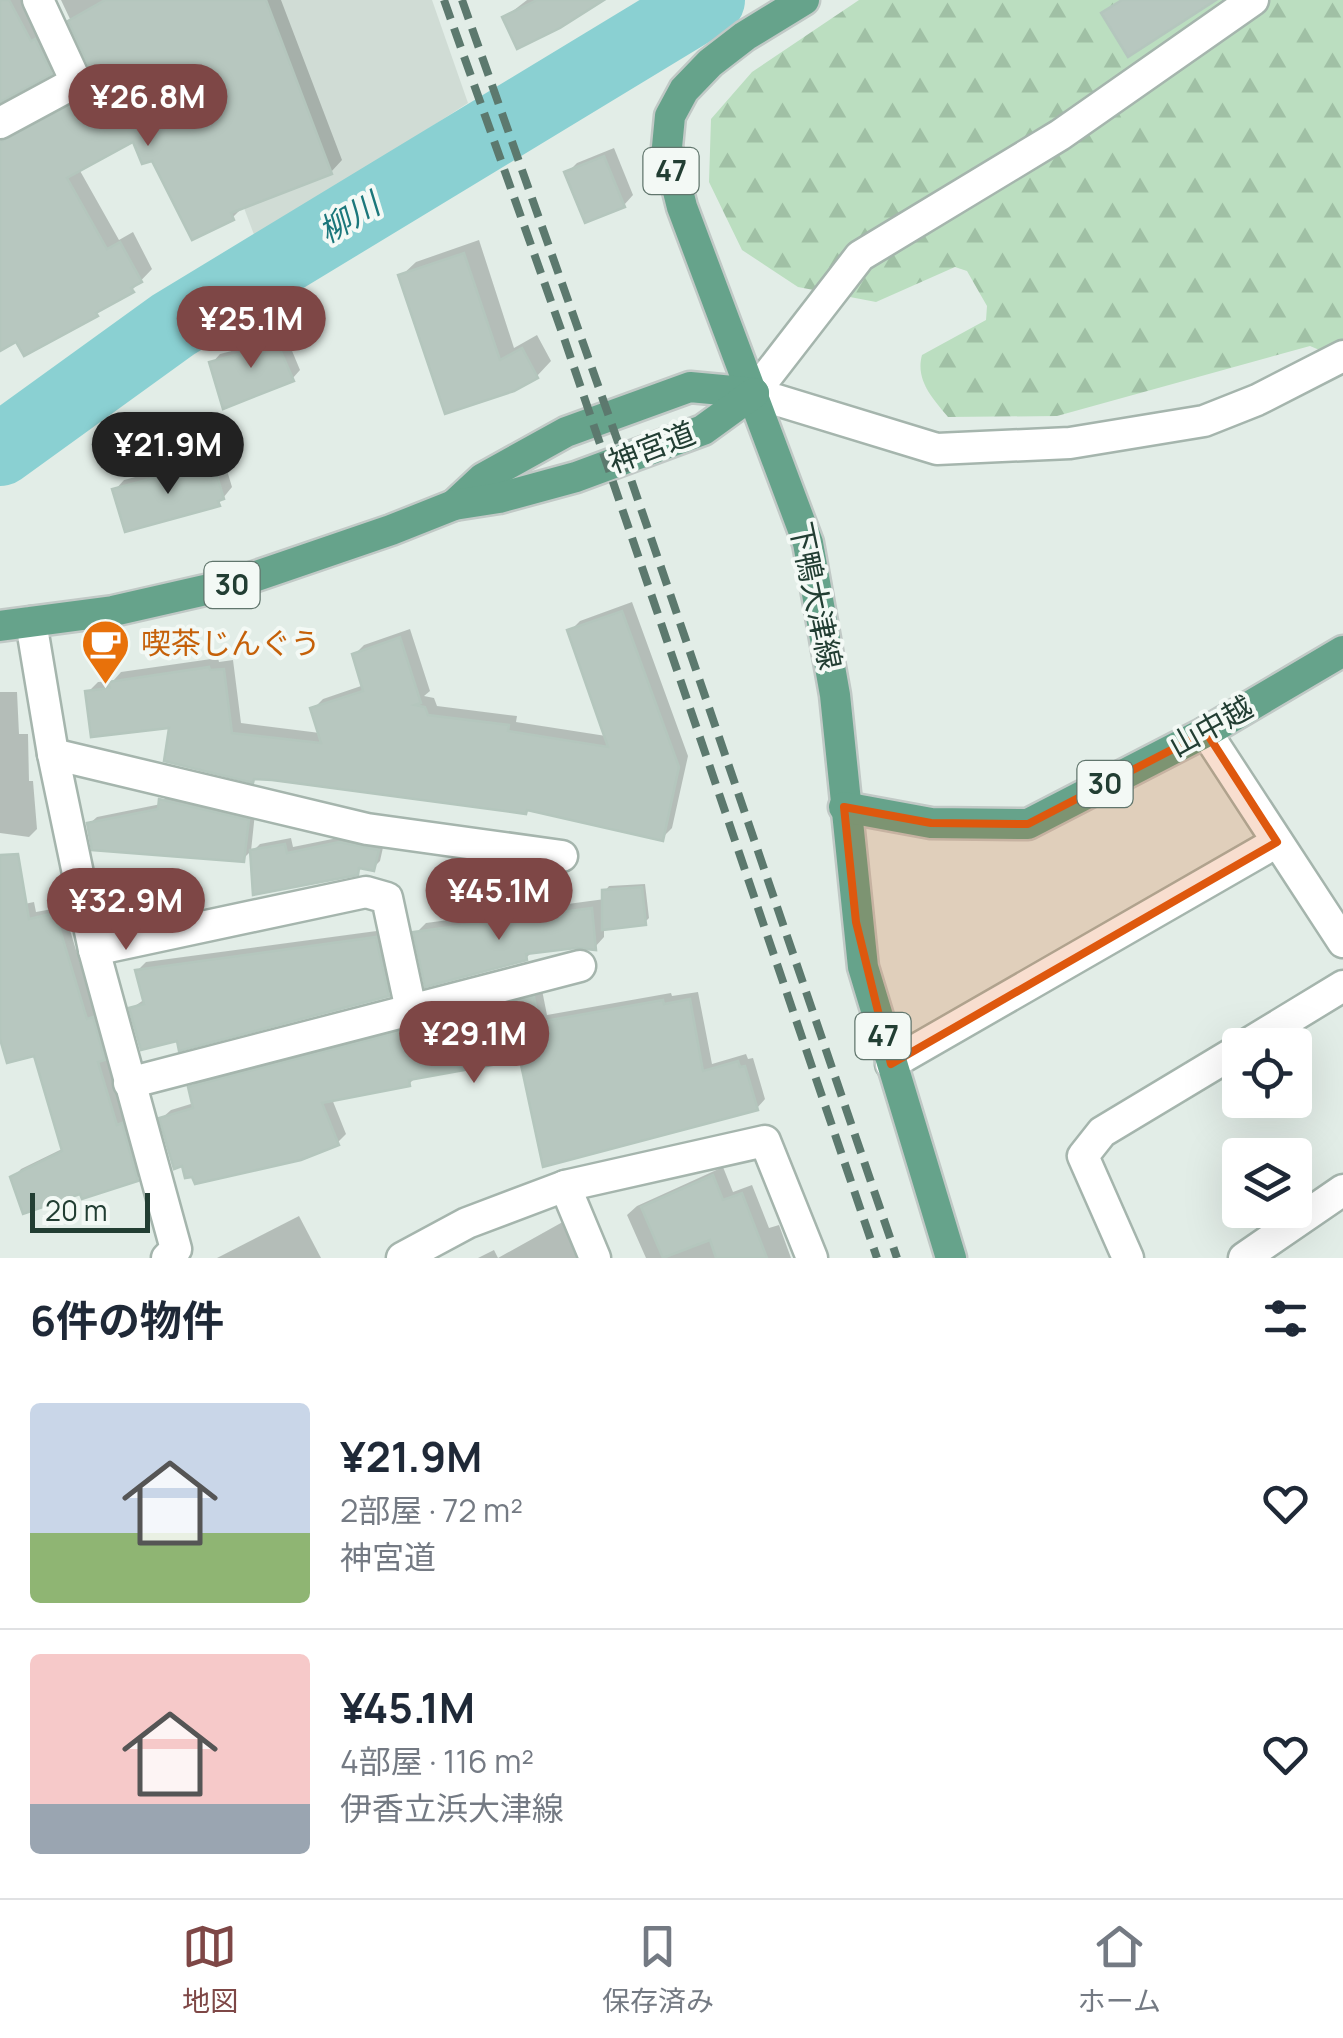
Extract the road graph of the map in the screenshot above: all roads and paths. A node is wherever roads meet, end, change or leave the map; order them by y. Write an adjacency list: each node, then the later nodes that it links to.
1 (38, 0): 4 (street)
2 (804, 0): 6 (main road, 47)
3 (1252, 0): 6 (street)
4 (0, 123)
5 (1343, 356): 6 (street)
6 (754, 392): 7 (main road, 神宮道 / 30); 7 (main road, 神宮道 / 30); 13 (main road, 下鴨大津線)
7 (454, 504): 8 (main road, 神宮道 / 30)
8 (31, 622): 9 (main road, 神宮道 / 30); 12 (street)
9 (0, 626)
10 (1343, 651): 11 (main road, 山中越 / 30)
11 (1206, 732): 13 (main road, 山中越 / 30); 14 (street)
12 (53, 754): 15 (street); 17 (street)
13 (844, 808): 23 (main road, 47)
14 (1277, 842): 16 (street); 23 (street)
15 (562, 856)
16 (1343, 942)
17 (94, 950): 20 (street); 24 (street)
18 (580, 966): 20 (street)
19 (1343, 986): 21 (street)
20 (411, 1010): 24 (street)
21 (1274, 1028)
22 (1222, 1060): 32 (street)
23 (891, 1064): 31 (main road, 47)
24 (129, 1083): 27 (street)
25 (565, 1186): 28 (street); 29 (street); 30 (street)
26 (1343, 1190): 33 (street)
27 (167, 1258)
28 (402, 1258)
29 (595, 1258)
30 (812, 1258)
31 (951, 1258)
32 (1128, 1258)
33 (1244, 1258)

